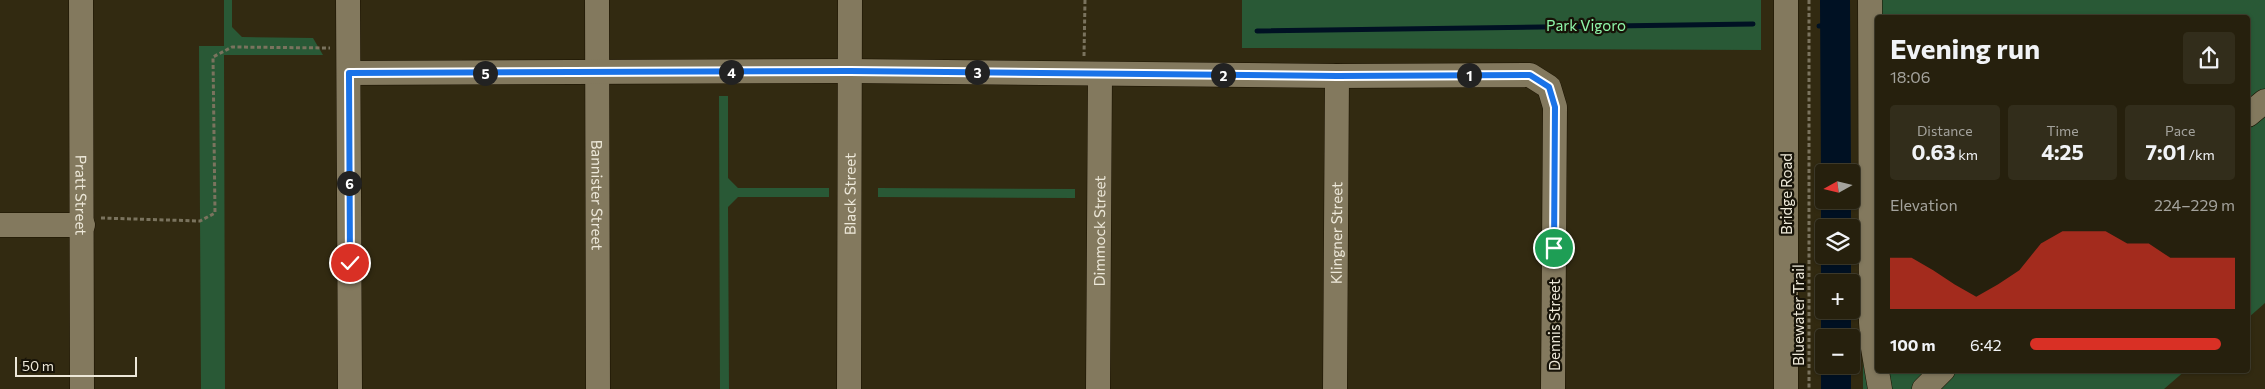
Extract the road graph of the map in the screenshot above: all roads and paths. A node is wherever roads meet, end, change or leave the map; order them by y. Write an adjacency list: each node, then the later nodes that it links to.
1 (81, 0): 17 (street, Pratt Street)
2 (348, 0): 9 (street)
3 (597, 0): 12 (street, Bannister Street)
4 (850, 0): 10 (street, Black Street)
5 (1085, 0): 13 (path)
6 (1786, 0): 29 (street, Bridge Road)
7 (1808, 0): 30 (path, Bluewater Trail)
8 (1870, 0): 19 (street)
9 (348, 48): 11 (street); 17 (path)
10 (850, 71): 12 (street, Dennis Street); 13 (street, Dennis Street); 25 (street, Black Street)
11 (349, 73): 12 (street, Dennis Street); 23 (street)
12 (597, 73): 24 (street, Bannister Street)
13 (1092, 74): 14 (street, Dennis Street); 26 (street, Dimmock Street)
14 (1337, 76): 27 (street, Klingner Street); 28 (street, Dennis Street)
15 (2265, 100): 16 (street)
16 (2250, 113)
17 (83, 221): 18 (street); 22 (street, Pratt Street)
18 (0, 225)
19 (1875, 352)
20 (1878, 373): 31 (street)
21 (1940, 373): 32 (street)
22 (82, 389)
23 (350, 389)
24 (598, 389)
25 (849, 389)
26 (1098, 389)
27 (1335, 389)
28 (1554, 389)
29 (1786, 389)
30 (1809, 389)
31 (1880, 389)
32 (1924, 389)

